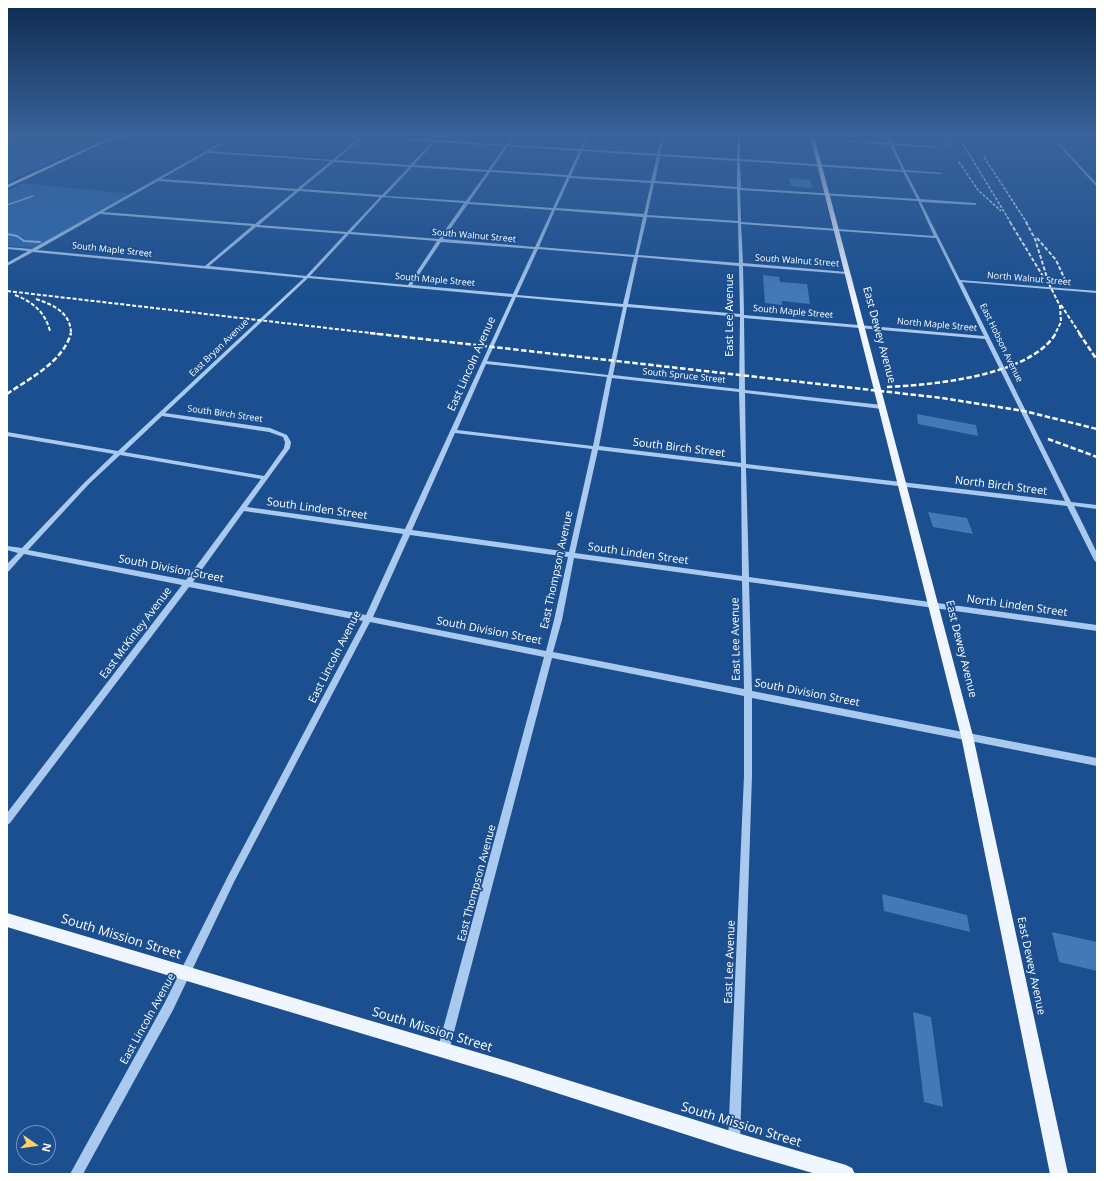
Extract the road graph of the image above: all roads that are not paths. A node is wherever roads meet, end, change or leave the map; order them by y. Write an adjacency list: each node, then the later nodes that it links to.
1 (139, 191): 17 (street)
2 (298, 191): 20 (street)
3 (300, 191): 12 (street)
4 (387, 191): 12 (street, East Bryan Avenue)
5 (475, 191): 14 (street)
6 (562, 191): 16 (street, East Lincoln Avenue)
7 (650, 191): 18 (street, East Thompson Avenue)
8 (739, 191): 19 (street, East Lee Avenue)
9 (777, 191): 11 (street)
10 (914, 191): 13 (street, East Hobson Avenue)
11 (828, 194): 13 (street); 21 (main road, East Dewey Avenue)
12 (382, 196): 14 (street); 22 (street, East Bryan Avenue)
13 (918, 200): 15 (street); 23 (street, East Hobson Avenue)
14 (467, 203): 16 (street); 24 (street)
15 (975, 204)
16 (554, 209): 18 (street); 26 (street, East Lincoln Avenue)
17 (100, 213): 20 (street, South Walnut Street); 27 (street)
18 (645, 216): 19 (street); 28 (street, East Thompson Avenue)
19 (740, 222): 21 (street); 30 (street, East Lee Avenue)
20 (256, 226): 22 (street, South Walnut Street); 31 (street)
21 (837, 229): 23 (street); 32 (main road, East Dewey Avenue)
22 (348, 232): 24 (street, South Walnut Street); 33 (street, East Bryan Avenue)
23 (937, 237): 34 (street, East Hobson Avenue)
24 (439, 241): 26 (street, South Walnut Street); 35 (street)
25 (7, 248): 27 (street, South Maple Street)
26 (536, 249): 28 (street, South Walnut Street); 37 (street, East Lincoln Avenue)
27 (36, 250): 29 (street); 31 (street, South Maple Street)
28 (637, 256): 30 (street, South Walnut Street); 38 (street, East Thompson Avenue)
29 (7, 265)
30 (741, 265): 32 (street, South Walnut Street); 39 (street, East Lee Avenue)
31 (206, 267): 33 (street, South Maple Street)
32 (847, 273): 40 (main road, East Dewey Avenue)
33 (307, 277): 35 (street, South Maple Street); 46 (street, East Bryan Avenue)
34 (961, 281): 36 (street, North Walnut Street); 41 (street, East Hobson Avenue)
35 (410, 285): 37 (street, South Maple Street)
36 (1097, 292)
37 (516, 295): 38 (street, South Maple Street); 42 (street, East Lincoln Avenue)
38 (626, 306): 39 (street, South Maple Street); 43 (street, East Thompson Avenue)
39 (742, 316): 40 (street, South Maple Street); 44 (street, East Lee Avenue)
40 (861, 326): 41 (street, North Maple Street); 45 (main road, East Dewey Avenue)
41 (988, 338): 55 (street, East Hobson Avenue)
42 (484, 362): 43 (street, South Spruce Street); 47 (street, East Lincoln Avenue)
43 (610, 376): 44 (street, South Spruce Street); 50 (street, East Thompson Avenue)
44 (742, 391): 45 (street, South Spruce Street); 52 (street, East Lee Avenue)
45 (882, 407): 54 (main road, East Dewey Avenue)
46 (160, 414): 49 (street, South Birch Street); 51 (street, East Bryan Avenue)
47 (454, 431): 50 (street, South Birch Street); 58 (street, East Lincoln Avenue)
48 (7, 434): 51 (street)
49 (285, 436): 53 (street, East McKinley Avenue)
50 (595, 448): 52 (street, South Birch Street); 61 (street, East Thompson Avenue)
51 (119, 453): 53 (street); 60 (street, East Bryan Avenue)
52 (744, 466): 54 (street, South Birch Street); 64 (street, East Lee Avenue)
53 (266, 478): 57 (street, East McKinley Avenue)
54 (903, 484): 55 (street, North Birch Street); 66 (main road, East Dewey Avenue)
55 (1070, 504): 56 (street, North Birch Street); 62 (street, East Hobson Avenue)
56 (1097, 507)
57 (243, 509): 58 (street, South Linden Street); 65 (street, East McKinley Avenue)
58 (406, 533): 61 (street, South Linden Street); 67 (street, East Lincoln Avenue)
59 (7, 548): 60 (street, South Division Street)
60 (22, 551): 63 (street, East Bryan Avenue); 65 (street, South Division Street)
61 (571, 556): 64 (street, South Linden Street); 69 (street, East Thompson Avenue)
62 (1097, 560)
63 (7, 569)
64 (745, 580): 66 (street, South Linden Street); 70 (street, East Lee Avenue)
65 (188, 583): 67 (street, South Division Street); 73 (street, East McKinley Avenue)
66 (934, 606): 68 (street, North Linden Street); 71 (main road, East Dewey Avenue)
67 (368, 619): 69 (street, South Division Street); 75 (street, East Lincoln Avenue)
68 (1097, 628)
69 (550, 654): 70 (street, South Division Street); 76 (street, East Thompson Avenue)
70 (748, 692): 71 (street, South Division Street); 77 (street, East Lee Avenue)
71 (967, 736): 72 (street, South Division Street); 80 (main road, East Dewey Avenue)
72 (1097, 762)
73 (7, 820)
74 (7, 920): 75 (main road, South Mission Street)
75 (185, 974): 76 (main road, South Mission Street); 78 (street, East Lincoln Avenue)
76 (443, 1051): 77 (main road, South Mission Street)
77 (734, 1141): 79 (main road, South Mission Street)
78 (76, 1174)
79 (846, 1174)
80 (1059, 1174)

